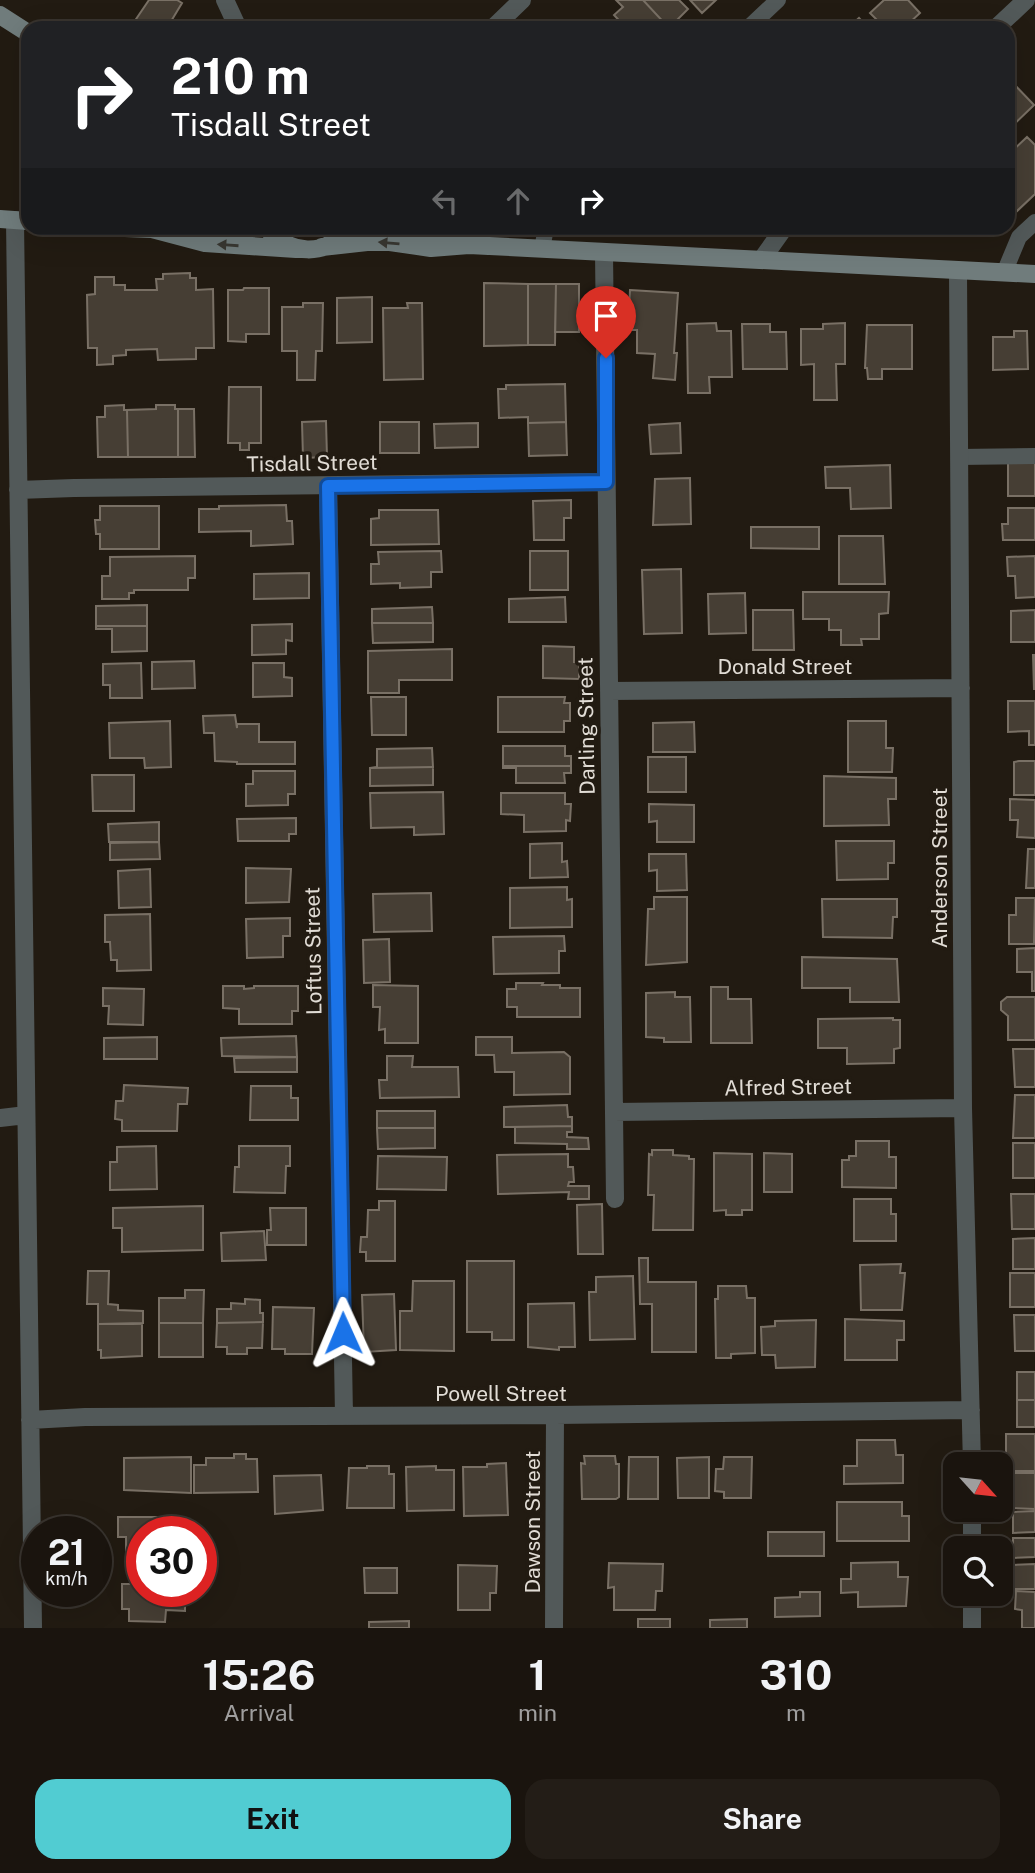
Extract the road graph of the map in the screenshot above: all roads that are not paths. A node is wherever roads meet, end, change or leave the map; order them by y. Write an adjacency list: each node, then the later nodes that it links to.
1 (225, 0): 6 (street)
2 (522, 0): 7 (street)
3 (778, 0): 8 (lane)
4 (1026, 0): 9 (street)
5 (0, 15): 10 (street)
6 (236, 21)
7 (500, 21)
8 (756, 21)
9 (1004, 21)
10 (21, 28)
11 (14, 220): 32 (street)
12 (1035, 222): 26 (lane)
13 (179, 235): 21 (street, one-way to 13)
14 (274, 235): 21 (street)
15 (340, 235): 20 (street)
16 (434, 235): 19 (street)
17 (545, 235): 22 (lane)
18 (779, 235): 24 (street)
19 (456, 245): 20 (street, one-way to 20); 22 (street)
20 (322, 247): 21 (street)
21 (296, 249)
22 (542, 249): 23 (street)
23 (604, 253): 24 (street); 30 (street, Darling Street)
24 (762, 259): 25 (street)
25 (958, 271): 26 (street); 29 (street, Anderson Street)
26 (1004, 273): 27 (street)
27 (1035, 274)
28 (1035, 456): 29 (lane)
29 (958, 457): 33 (street, Anderson Street)
30 (606, 482): 31 (street, Tisdall Street); 34 (street, Darling Street)
31 (328, 486): 32 (street, Tisdall Street); 42 (street, Loftus Street)
32 (18, 490): 37 (street)
33 (961, 688): 34 (street, Donald Street); 35 (street, Anderson Street)
34 (609, 691): 36 (street, Darling Street)
35 (963, 1108): 36 (street, Alfred Street); 40 (street, Anderson Street)
36 (614, 1112): 39 (street, Darling Street)
37 (26, 1115): 38 (street); 43 (street)
38 (0, 1118)
39 (615, 1199)
40 (971, 1410): 41 (street, Powell Street); 44 (street, Anderson Street)
41 (555, 1415): 42 (street, Powell Street); 47 (street, Dawson Street)
42 (344, 1416): 43 (street, Powell Street)
43 (30, 1420): 46 (street)
44 (972, 1452)
45 (972, 1606): 48 (street)
46 (33, 1628)
47 (554, 1628)
48 (972, 1628)

